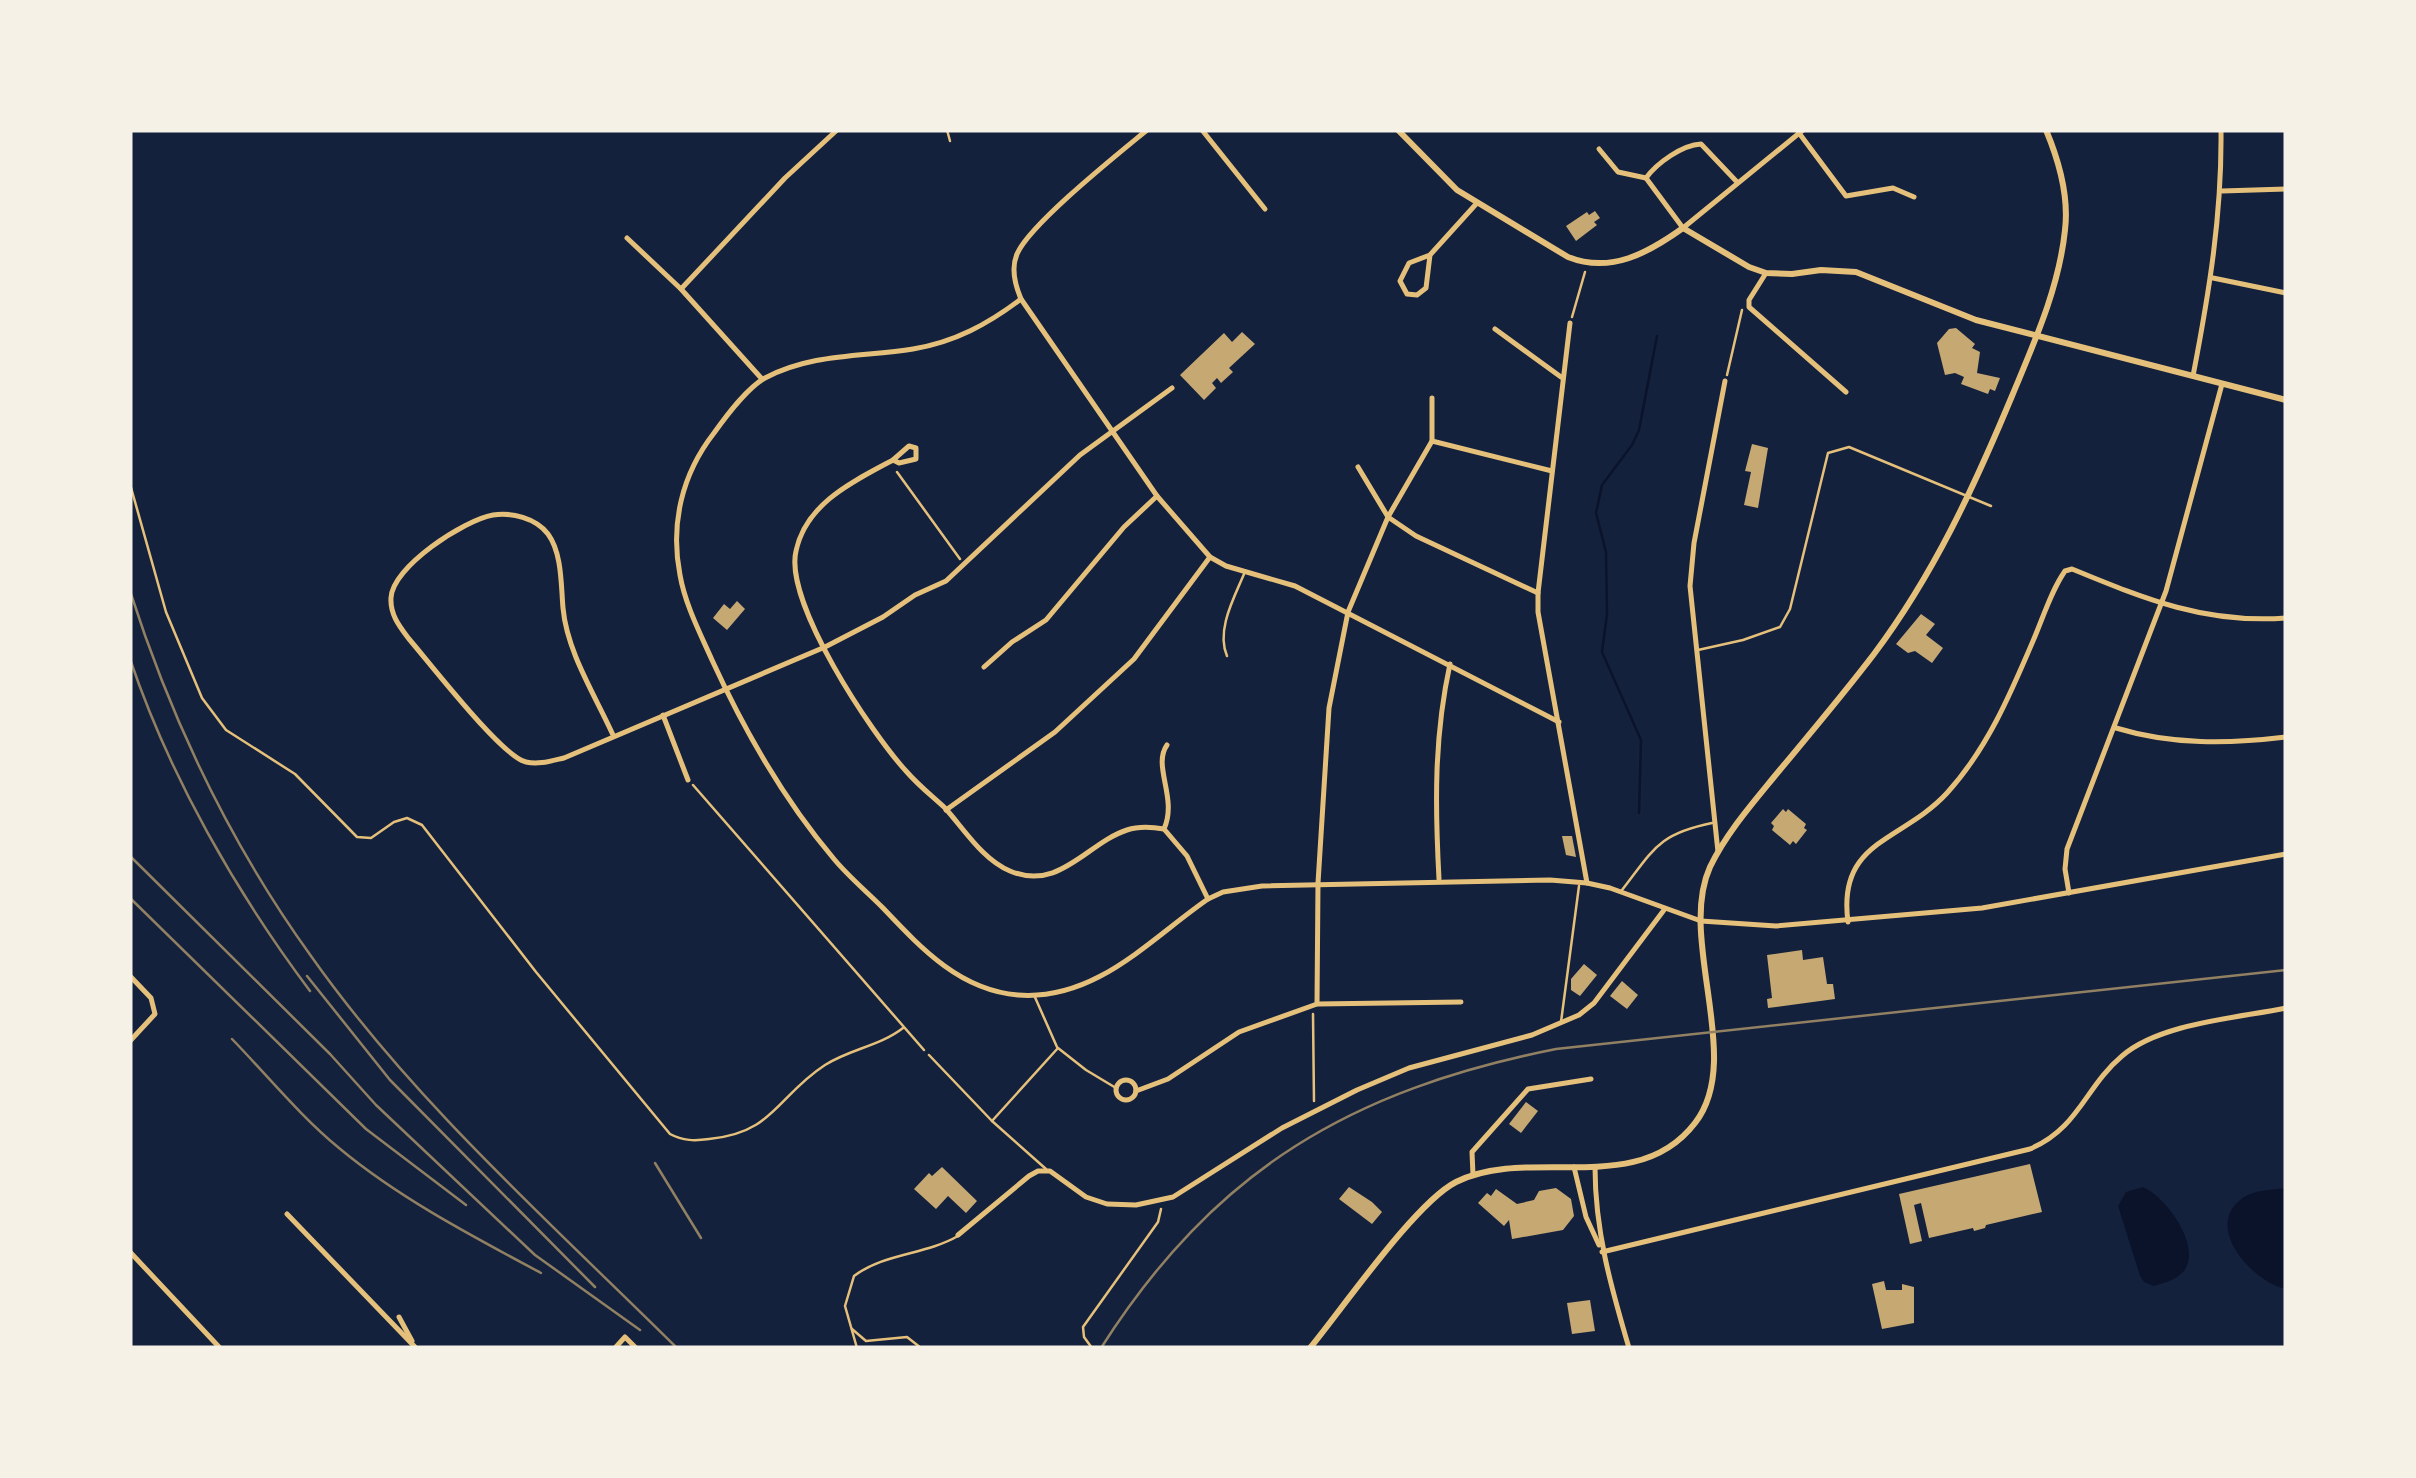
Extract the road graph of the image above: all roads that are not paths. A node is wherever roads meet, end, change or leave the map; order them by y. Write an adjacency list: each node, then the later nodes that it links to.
1 (836, 130): 23 (street)
2 (948, 130): 9 (lane)
3 (1147, 130): 25 (street)
4 (1202, 130): 17 (street)
5 (1398, 130): 16 (main road)
6 (2046, 130): 28 (main road)
7 (2221, 130): 14 (street)
8 (1801, 132): 12 (street); 15 (street)
9 (950, 141)
10 (1599, 149): 11 (street)
11 (1646, 178): 12 (street); 18 (street)
12 (1737, 182): 18 (street)
13 (2286, 189): 14 (street)
14 (2222, 191): 22 (street)
15 (1914, 197)
16 (1477, 202): 18 (main road); 20 (street)
17 (1265, 209)
18 (1683, 228): 21 (main road)
19 (627, 238): 23 (street)
20 (1430, 256): 20 (street)
21 (1766, 273): 28 (main road); 35 (street)
22 (2212, 278): 24 (street); 29 (street)
23 (681, 288): 31 (street)
24 (2286, 293)
25 (1021, 299): 31 (street); 38 (street)
26 (1570, 323): 30 (street)
27 (1495, 328): 30 (street)
28 (2036, 338): 29 (main road); 44 (main road)
29 (2192, 376): 33 (main road)
30 (1562, 377): 42 (street)
31 (762, 379): 58 (street)
32 (1725, 381): 54 (street)
33 (2222, 384): 37 (main road); 50 (street)
34 (1172, 388): 38 (street)
35 (1846, 392)
36 (1432, 398): 39 (street)
37 (2286, 400)
38 (1114, 432): 43 (street); 53 (street)
39 (1432, 440): 42 (street); 46 (street)
40 (896, 461): 53 (street)
41 (1358, 468): 46 (street)
42 (1552, 471): 49 (street)
43 (1157, 496): 47 (street); 57 (street)
44 (1968, 497): 45 (lane); 54 (lane); 69 (main road)
45 (1991, 506)
46 (1388, 517): 49 (street); 51 (street)
47 (1210, 557): 48 (street); 66 (street)
48 (1245, 572): 51 (street); 55 (lane)
49 (1538, 593): 60 (street)
50 (2161, 605): 52 (street); 61 (street); 80 (street)
51 (1348, 612): 56 (street); 74 (street)
52 (2286, 618)
53 (825, 646): 58 (street); 66 (street)
54 (1698, 650): 67 (street)
55 (1227, 656)
56 (1450, 664): 60 (street); 71 (street)
57 (984, 667)
58 (726, 689): 59 (street); 82 (street)
59 (664, 715): 62 (street); 65 (street)
60 (1559, 722): 73 (street)
61 (2115, 728): 63 (street); 76 (street)
62 (613, 735): 62 (street)
63 (2286, 737)
64 (1167, 746): 68 (street)
65 (688, 780)
66 (946, 810): 68 (street)
67 (1714, 823): 69 (street); 75 (lane)
68 (1164, 829): 77 (street)
69 (1718, 852): 79 (main road)
70 (2286, 854): 76 (street)
71 (1439, 880): 72 (street); 74 (street)
72 (1579, 882): 73 (street); 86 (lane)
73 (1587, 882): 75 (street)
74 (1318, 883): 77 (street); 84 (street)
75 (1621, 892): 78 (street)
76 (2069, 894): 80 (street)
77 (1208, 898): 82 (street)
78 (1664, 910): 79 (street); 86 (street)
79 (1701, 921): 80 (street); 94 (main road)
80 (1848, 922)
81 (130, 976): 87 (street)
82 (1034, 995): 88 (lane)
83 (1461, 1002): 84 (street)
84 (1315, 1006): 92 (street)
85 (2286, 1008): 101 (street)
86 (1561, 1023): 96 (street)
87 (130, 1041)
88 (1058, 1048): 91 (lane); 93 (lane)
89 (929, 1055): 93 (lane)
90 (1591, 1079): 97 (street)
91 (1116, 1088): 92 (street); 92 (street)
92 (1136, 1091)
93 (992, 1121): 96 (lane)
94 (1595, 1166): 95 (main road); 101 (street)
95 (1574, 1168): 97 (main road); 101 (street)
96 (1046, 1170): 99 (street)
97 (1473, 1175): 110 (main road)
98 (287, 1214): 105 (street)
99 (958, 1236): 103 (lane)
100 (130, 1252): 104 (street)
101 (1602, 1252): 111 (street)
102 (399, 1318): 105 (street)
103 (848, 1324): 108 (lane); 109 (lane)
104 (220, 1348)
105 (415, 1348)
106 (614, 1348): 107 (street)
107 (636, 1348)
108 (858, 1348)
109 (921, 1348)
110 (1310, 1348)
111 (1630, 1348)

